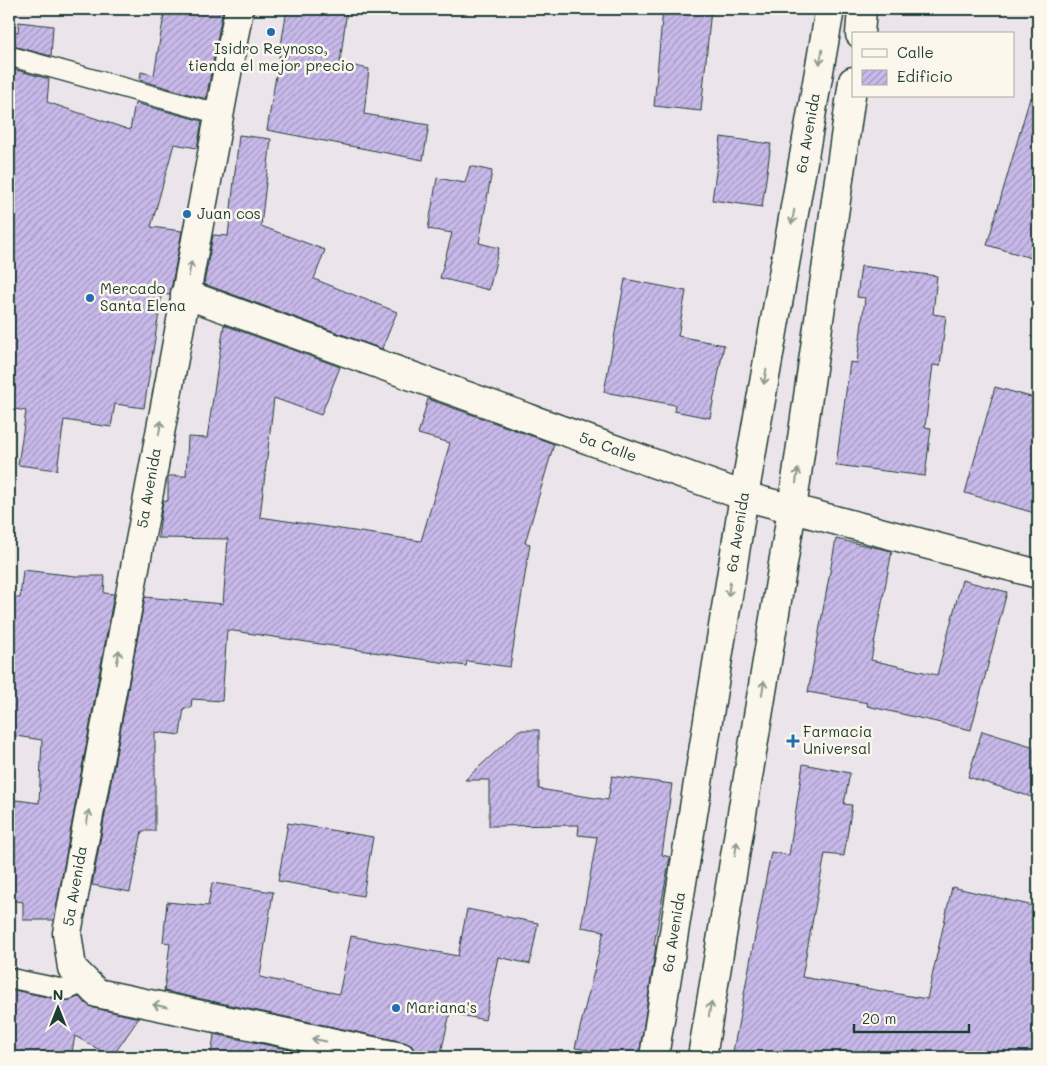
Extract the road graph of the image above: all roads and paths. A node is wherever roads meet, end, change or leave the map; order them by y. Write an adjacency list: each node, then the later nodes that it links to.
1 (239, 9): 7 (street, 5a Avenida)
2 (830, 9): 9 (street, 6a Avenida, one-way to 9)
3 (862, 9): 4 (street)
4 (860, 32)
5 (9, 56): 7 (lane)
6 (852, 89): 10 (street, one-way to 6)
7 (219, 114): 8 (street, 5a Avenida, one-way to 7)
8 (185, 294): 9 (street, 5a Calle); 12 (street, 5a Avenida, one-way to 8)
9 (744, 496): 10 (street, 5a Calle); 15 (street, 6a Avenida, one-way to 15)
10 (792, 509): 11 (street, 5a Calle); 16 (street, one-way to 10)
11 (1038, 574)
12 (79, 975): 13 (lane); 14 (street, one-way to 12)
13 (9, 978)
14 (401, 1057)
15 (654, 1057)
16 (702, 1057)

